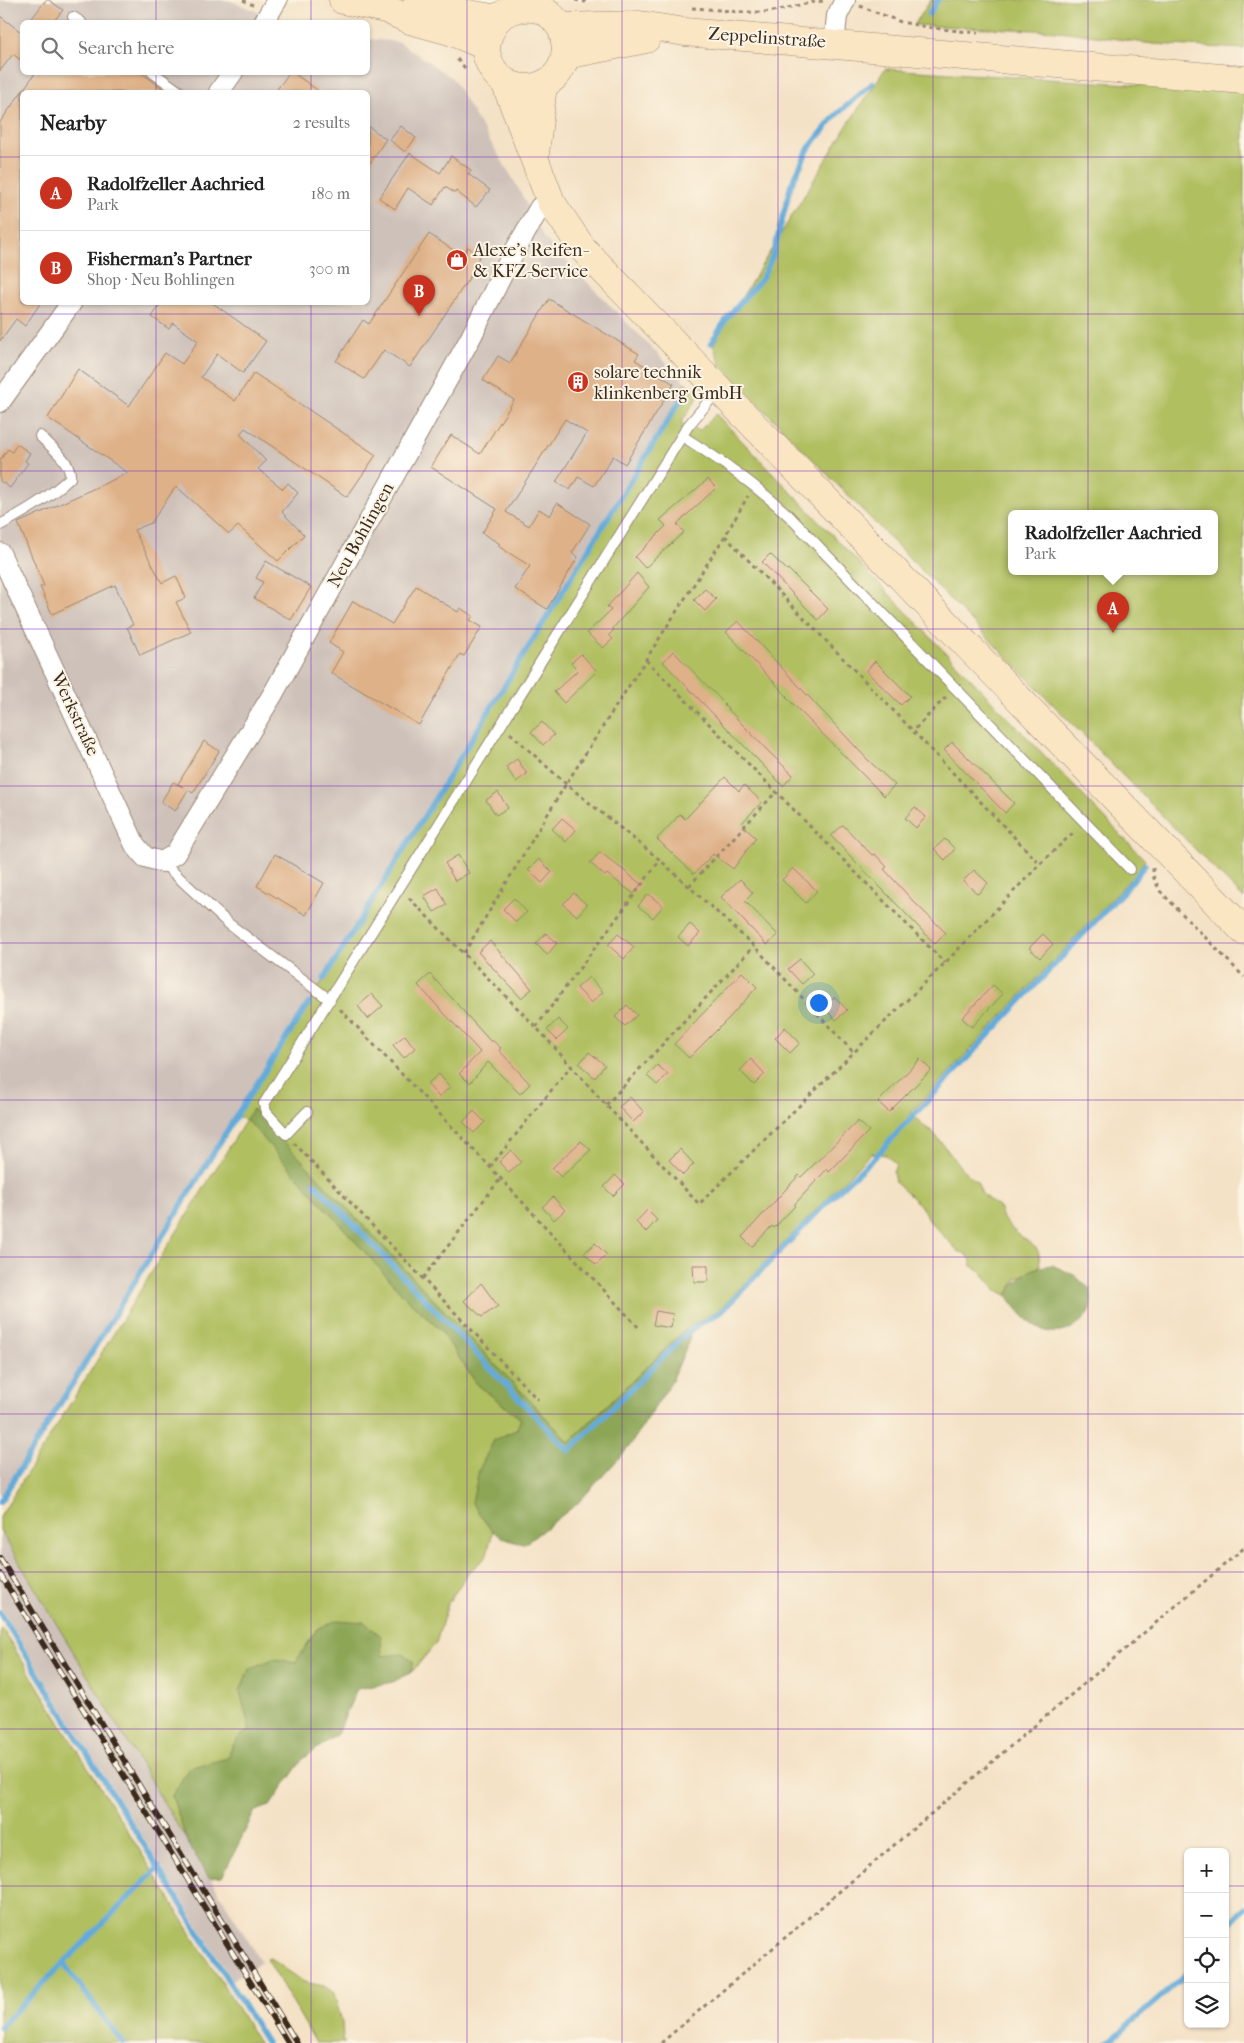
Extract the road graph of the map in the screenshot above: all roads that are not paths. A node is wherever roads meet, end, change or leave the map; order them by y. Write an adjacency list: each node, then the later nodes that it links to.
1 (277, 0): 6 (street)
2 (343, 0): 4 (main road)
3 (844, 1): 9 (street, Zeppelinstraße)
4 (386, 9): 5 (main road); 10 (main road)
5 (498, 19): 8 (main road); 10 (main road)
6 (265, 20)
7 (688, 20): 8 (main road); 9 (main road, Zeppelinstraße); 11 (main road)
8 (561, 27): 11 (main road)
9 (834, 44): 14 (main road)
10 (486, 46): 15 (main road)
11 (566, 55): 16 (main road)
12 (156, 75): 17 (lane)
13 (231, 75): 18 (street)
14 (1244, 80)
15 (505, 82): 16 (main road); 19 (main road)
16 (543, 85): 19 (main road)
17 (177, 90)
18 (220, 90)
19 (534, 160): 20 (main road)
20 (551, 202): 22 (main road); 28 (street, Neu Bohlingen)
21 (70, 305): 23 (street)
22 (719, 389): 25 (lane); 30 (main road)
23 (0, 402)
24 (40, 436): 26 (lane)
25 (682, 436): 29 (lane); 31 (lane)
26 (0, 525)
27 (0, 553): 28 (street, Werkstraße)
28 (162, 862): 31 (lane)
29 (1130, 869)
30 (1244, 931)
31 (330, 1000): 32 (lane)
32 (307, 1112)

